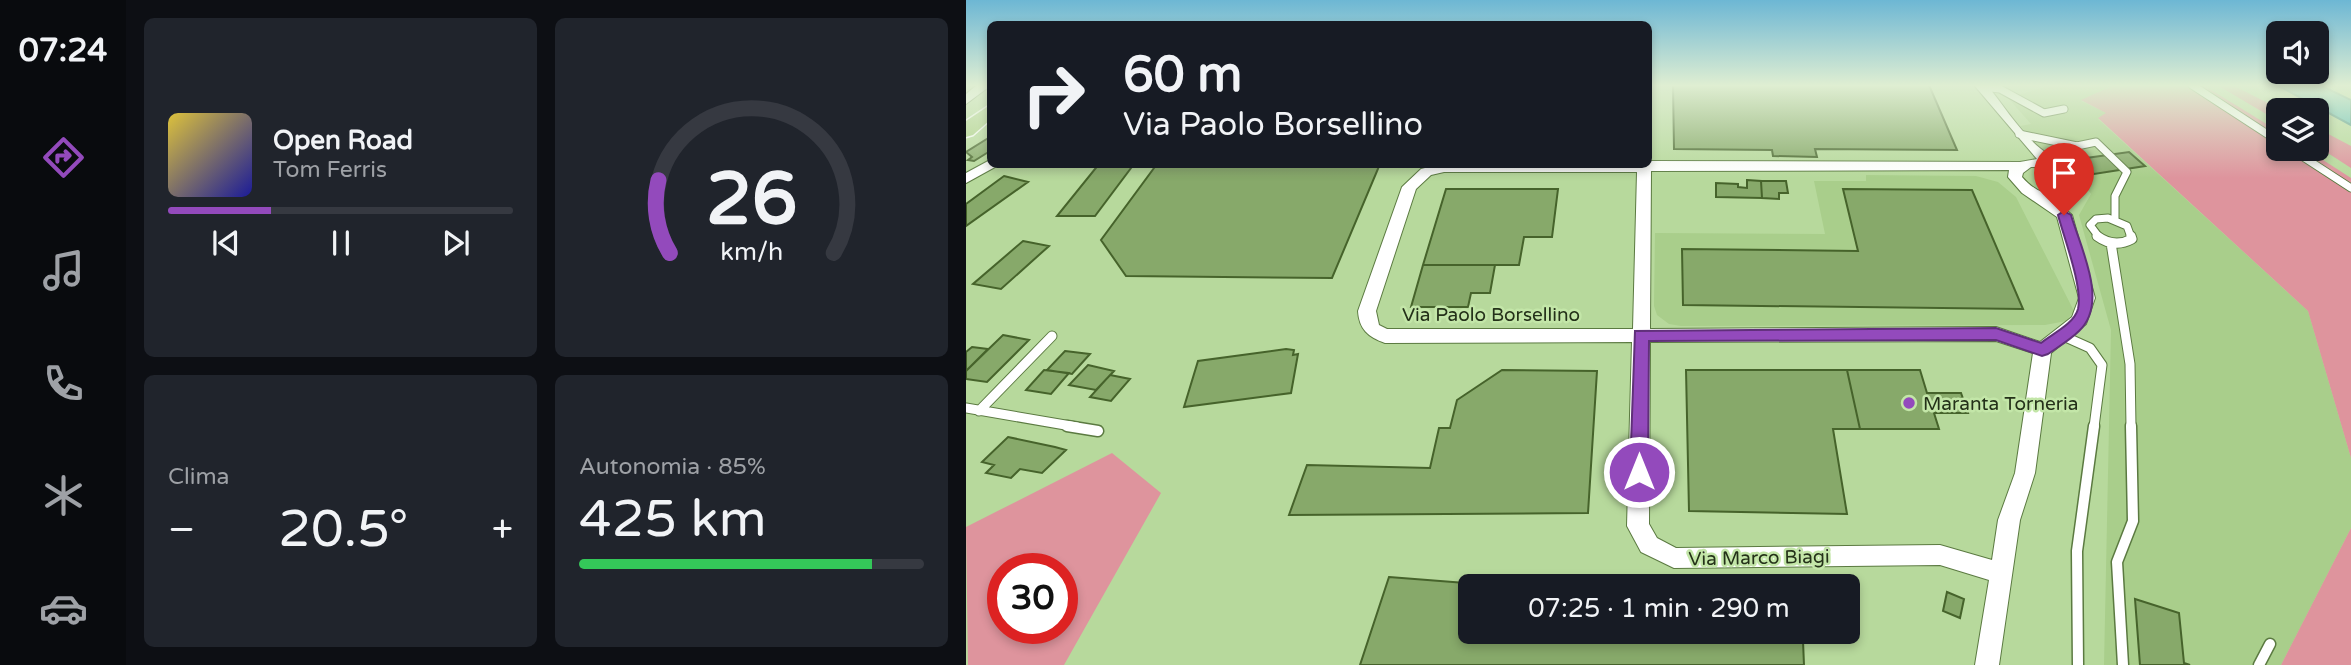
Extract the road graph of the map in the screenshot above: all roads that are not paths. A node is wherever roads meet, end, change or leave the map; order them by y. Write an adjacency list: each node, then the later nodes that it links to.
1 (984, 116): 4 (main road)
2 (2004, 116): 6 (street)
3 (2240, 116): 5 (lane)
4 (966, 131)
5 (2266, 133)
6 (2019, 134): 7 (lane); 8 (street)
7 (2077, 146): 12 (lane); 22 (lane)
8 (2028, 160): 12 (street, Via Paolo Borsellino); 15 (street, Via Paolo Borsellino); 17 (street)
9 (2309, 161): 18 (lane)
10 (987, 166): 16 (street)
11 (1652, 166): 15 (street, Via Paolo Borsellino)
12 (2057, 166): 19 (street)
13 (1444, 168): 24 (street, Via Paolo Borsellino)
14 (1634, 168): 24 (street, Via Marco Biagi)
15 (1978, 168): 17 (street, Via Paolo Borsellino)
16 (966, 179)
17 (2020, 184): 20 (street, Via Paolo Borsellino)
18 (2351, 188)
19 (2073, 195): 20 (street); 21 (street)
20 (2040, 196): 21 (street, Via Paolo Borsellino)
21 (2064, 215): 25 (street)
22 (2115, 220): 23 (lane); 23 (lane)
23 (2111, 243): 35 (lane)
24 (1641, 335): 27 (street, Via Paolo Borsellino); 31 (street, Via Marco Biagi)
25 (2061, 335): 27 (street); 34 (lane)
26 (1052, 336): 29 (lane)
27 (2042, 350): 31 (street)
28 (966, 408): 29 (lane)
29 (979, 411): 30 (lane)
30 (1098, 431)
31 (2001, 573): 33 (street)
32 (2270, 644): 36 (lane)
33 (1987, 665)
34 (2078, 665)
35 (2123, 665)
36 (2259, 665)

